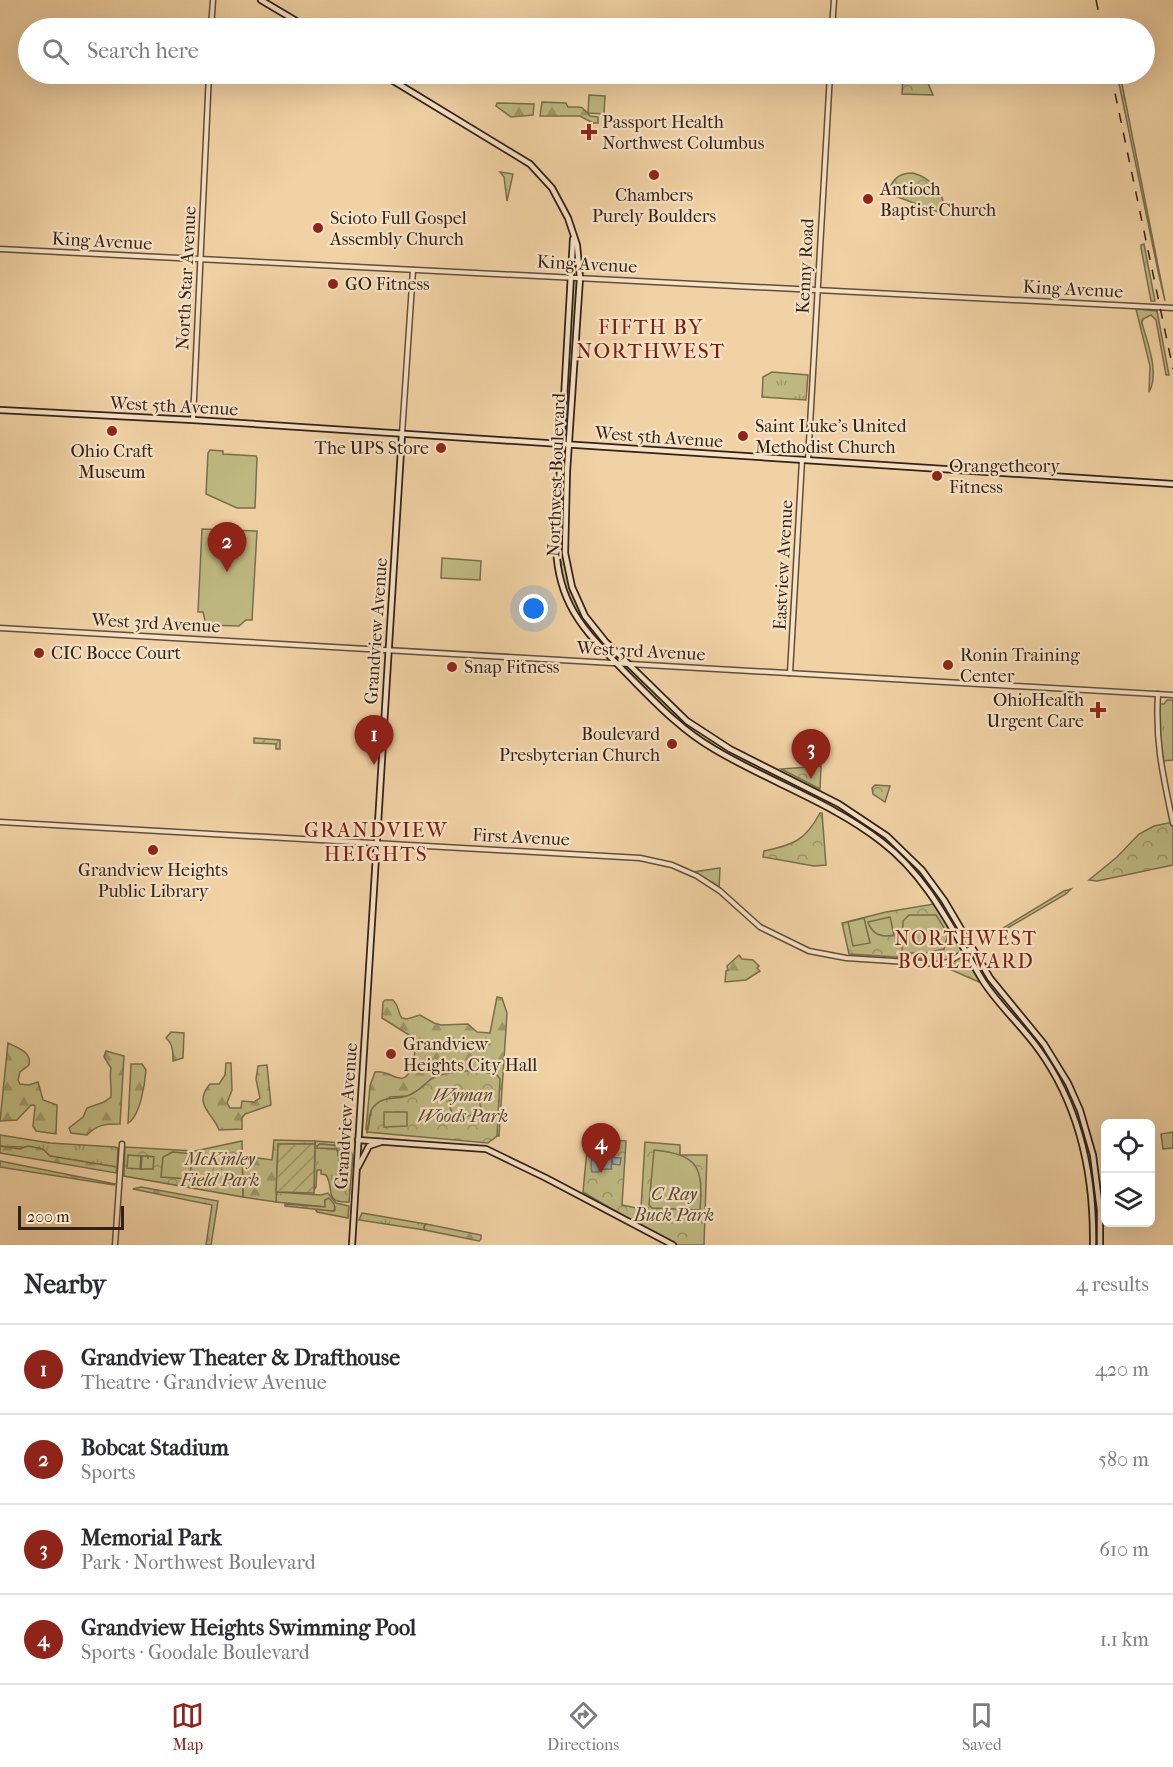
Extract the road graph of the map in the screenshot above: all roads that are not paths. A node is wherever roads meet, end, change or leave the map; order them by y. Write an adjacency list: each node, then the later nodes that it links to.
1 (213, 0): 4 (street)
2 (261, 0): 5 (main road)
3 (834, 0): 6 (street)
4 (212, 18)
5 (291, 18)
6 (833, 18)
7 (209, 84): 12 (street, North Star Avenue)
8 (398, 84): 10 (main road, Northwest Boulevard)
9 (829, 84): 16 (street, Kenny Road)
10 (574, 236): 14 (main road, Northwest Boulevard); 15 (main road, Northwest Boulevard)
11 (0, 249): 12 (street, King Avenue)
12 (200, 259): 13 (street, King Avenue); 19 (street, North Star Avenue)
13 (412, 270): 14 (street, King Avenue); 20 (street, Grandview Avenue)
14 (572, 277): 15 (street, King Avenue); 21 (main road, Northwest Boulevard)
15 (580, 278): 16 (street, King Avenue); 22 (main road, Northwest Boulevard)
16 (817, 289): 17 (street, King Avenue); 23 (street, Kenny Road)
17 (1173, 308)
18 (0, 410): 19 (main road, West 5th Avenue)
19 (193, 420): 20 (main road, West 5th Avenue)
20 (402, 434): 21 (main road, West 5th Avenue); 26 (main road, Grandview Avenue)
21 (561, 444): 22 (main road, West 5th Avenue); 27 (main road, Northwest Boulevard)
22 (569, 444): 23 (main road, West 5th Avenue); 28 (main road, Northwest Boulevard)
23 (805, 460): 24 (main road, West 5th Avenue); 29 (street, Eastview Avenue)
24 (1173, 484)
25 (0, 628): 26 (street, West 3rd Avenue)
26 (388, 650): 27 (street, West 3rd Avenue); 34 (main road, Grandview Avenue)
27 (616, 663): 28 (street, West 3rd Avenue); 36 (main road, Northwest Boulevard)
28 (627, 663): 29 (street, West 3rd Avenue); 35 (main road, Northwest Boulevard)
29 (790, 673): 30 (street, West 3rd Avenue)
30 (1158, 694): 31 (street, West 3rd Avenue); 33 (street)
31 (1173, 695)
32 (0, 822): 34 (street, First Avenue)
33 (1173, 823)
34 (376, 843): 36 (street, First Avenue); 37 (main road, Grandview Avenue)
35 (972, 948): 36 (street, First Avenue); 45 (main road, Northwest Boulevard)
36 (966, 952): 44 (main road, Northwest Boulevard)
37 (358, 1140): 38 (main road); 40 (main road, Grandview Avenue)
38 (390, 1141): 40 (main road); 43 (main road)
39 (122, 1144): 41 (street)
40 (357, 1170): 42 (main road, Grandview Avenue)
41 (115, 1245)
42 (352, 1245)
43 (673, 1245)
44 (1093, 1245)
45 (1100, 1245)

